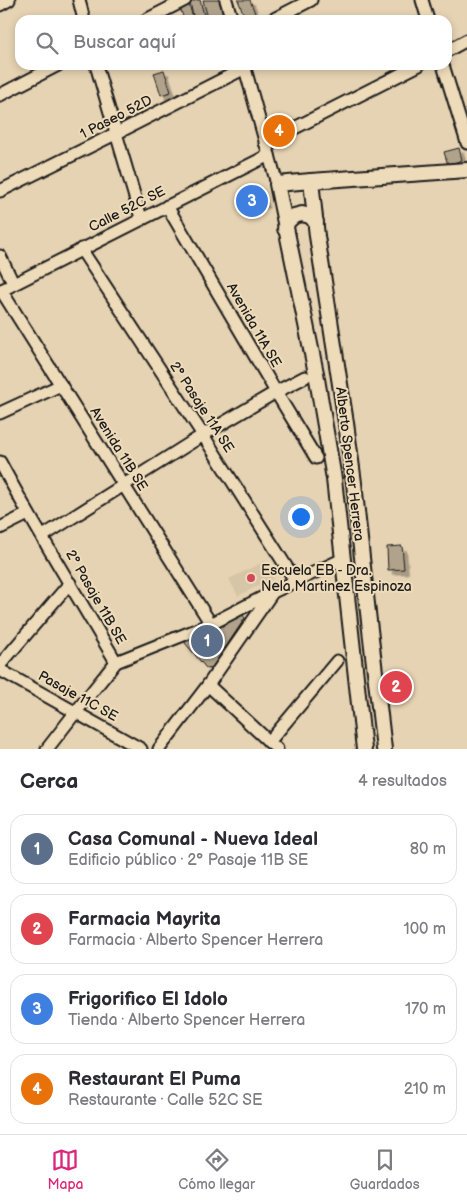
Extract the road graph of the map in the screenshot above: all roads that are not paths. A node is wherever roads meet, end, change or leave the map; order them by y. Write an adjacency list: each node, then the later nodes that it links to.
1 (9, 0): 7 (street)
2 (79, 0): 8 (street)
3 (185, 0): 9 (street)
4 (226, 0): 10 (street)
5 (311, 0): 11 (street)
6 (422, 0): 12 (street)
7 (0, 5)
8 (83, 15)
9 (156, 15)
10 (230, 15)
11 (282, 15)
12 (426, 15)
13 (467, 40): 14 (street)
14 (452, 48)
15 (48, 70): 21 (street)
16 (97, 70): 22 (street)
17 (236, 70): 22 (street, 1 Paseo 52D)
18 (245, 70): 23 (street)
19 (409, 70): 23 (street)
20 (445, 70): 24 (street)
21 (0, 95)
22 (115, 134): 29 (street, 1 Paseo 52D); 31 (street)
23 (266, 143): 25 (street)
24 (467, 143)
25 (268, 154): 28 (street); 30 (street, Calle 52C SE)
26 (467, 170): 27 (street)
27 (311, 181): 28 (street); 32 (street, Alberto Spencer Herrera)
28 (277, 184): 33 (street, Alberto Spencer Herrera)
29 (0, 191)
30 (167, 206): 31 (street, Calle 52C SE); 40 (street, Avenida 11A SE)
31 (141, 218): 34 (street, Calle 52C SE)
32 (316, 222): 33 (street); 65 (street, Alberto Spencer Herrera)
33 (285, 229): 49 (street, Alberto Spencer Herrera)
34 (81, 249): 36 (street, Calle 52C SE); 42 (street, 2° Pasaje 11A SE)
35 (0, 256): 36 (street)
36 (13, 283): 37 (street, Calle 52C SE)
37 (0, 290): 39 (street, Avenida 11B SE)
38 (305, 377): 40 (street)
39 (62, 385): 41 (street); 45 (street, Avenida 11B SE)
40 (276, 392): 42 (street); 43 (street, Avenida 11A SE)
41 (0, 413)
42 (203, 436): 45 (street); 50 (street, 2° Pasaje 11A SE)
43 (316, 458)
44 (0, 462): 46 (street, 2° Pasaje 11B SE)
45 (124, 485): 48 (street); 53 (street, Avenida 11B SE)
46 (28, 514): 47 (street); 48 (street, 2° Pasaje 11B SE)
47 (0, 528)
48 (43, 536): 51 (street, 2° Pasaje 11B SE)
49 (343, 559): 50 (street, 2° Pasaje 11B SE); 64 (street, Alberto Spencer Herrera)
50 (296, 582): 52 (street, 2° Pasaje 11B SE)
51 (70, 583): 55 (street, 2° Pasaje 11B SE); 56 (street)
52 (274, 592): 53 (street, 2° Pasaje 11B SE); 58 (street)
53 (211, 624): 55 (street, 2° Pasaje 11B SE)
54 (337, 661): 60 (street)
55 (116, 662): 59 (street)
56 (0, 665)
57 (0, 670): 59 (street, Pasaje 11C SE)
58 (208, 684): 60 (street); 63 (street)
59 (75, 712): 61 (street); 62 (street, Pasaje 11C SE)
60 (273, 745)
61 (47, 749)
62 (141, 749)
63 (159, 749)
64 (364, 749)
65 (384, 749)

